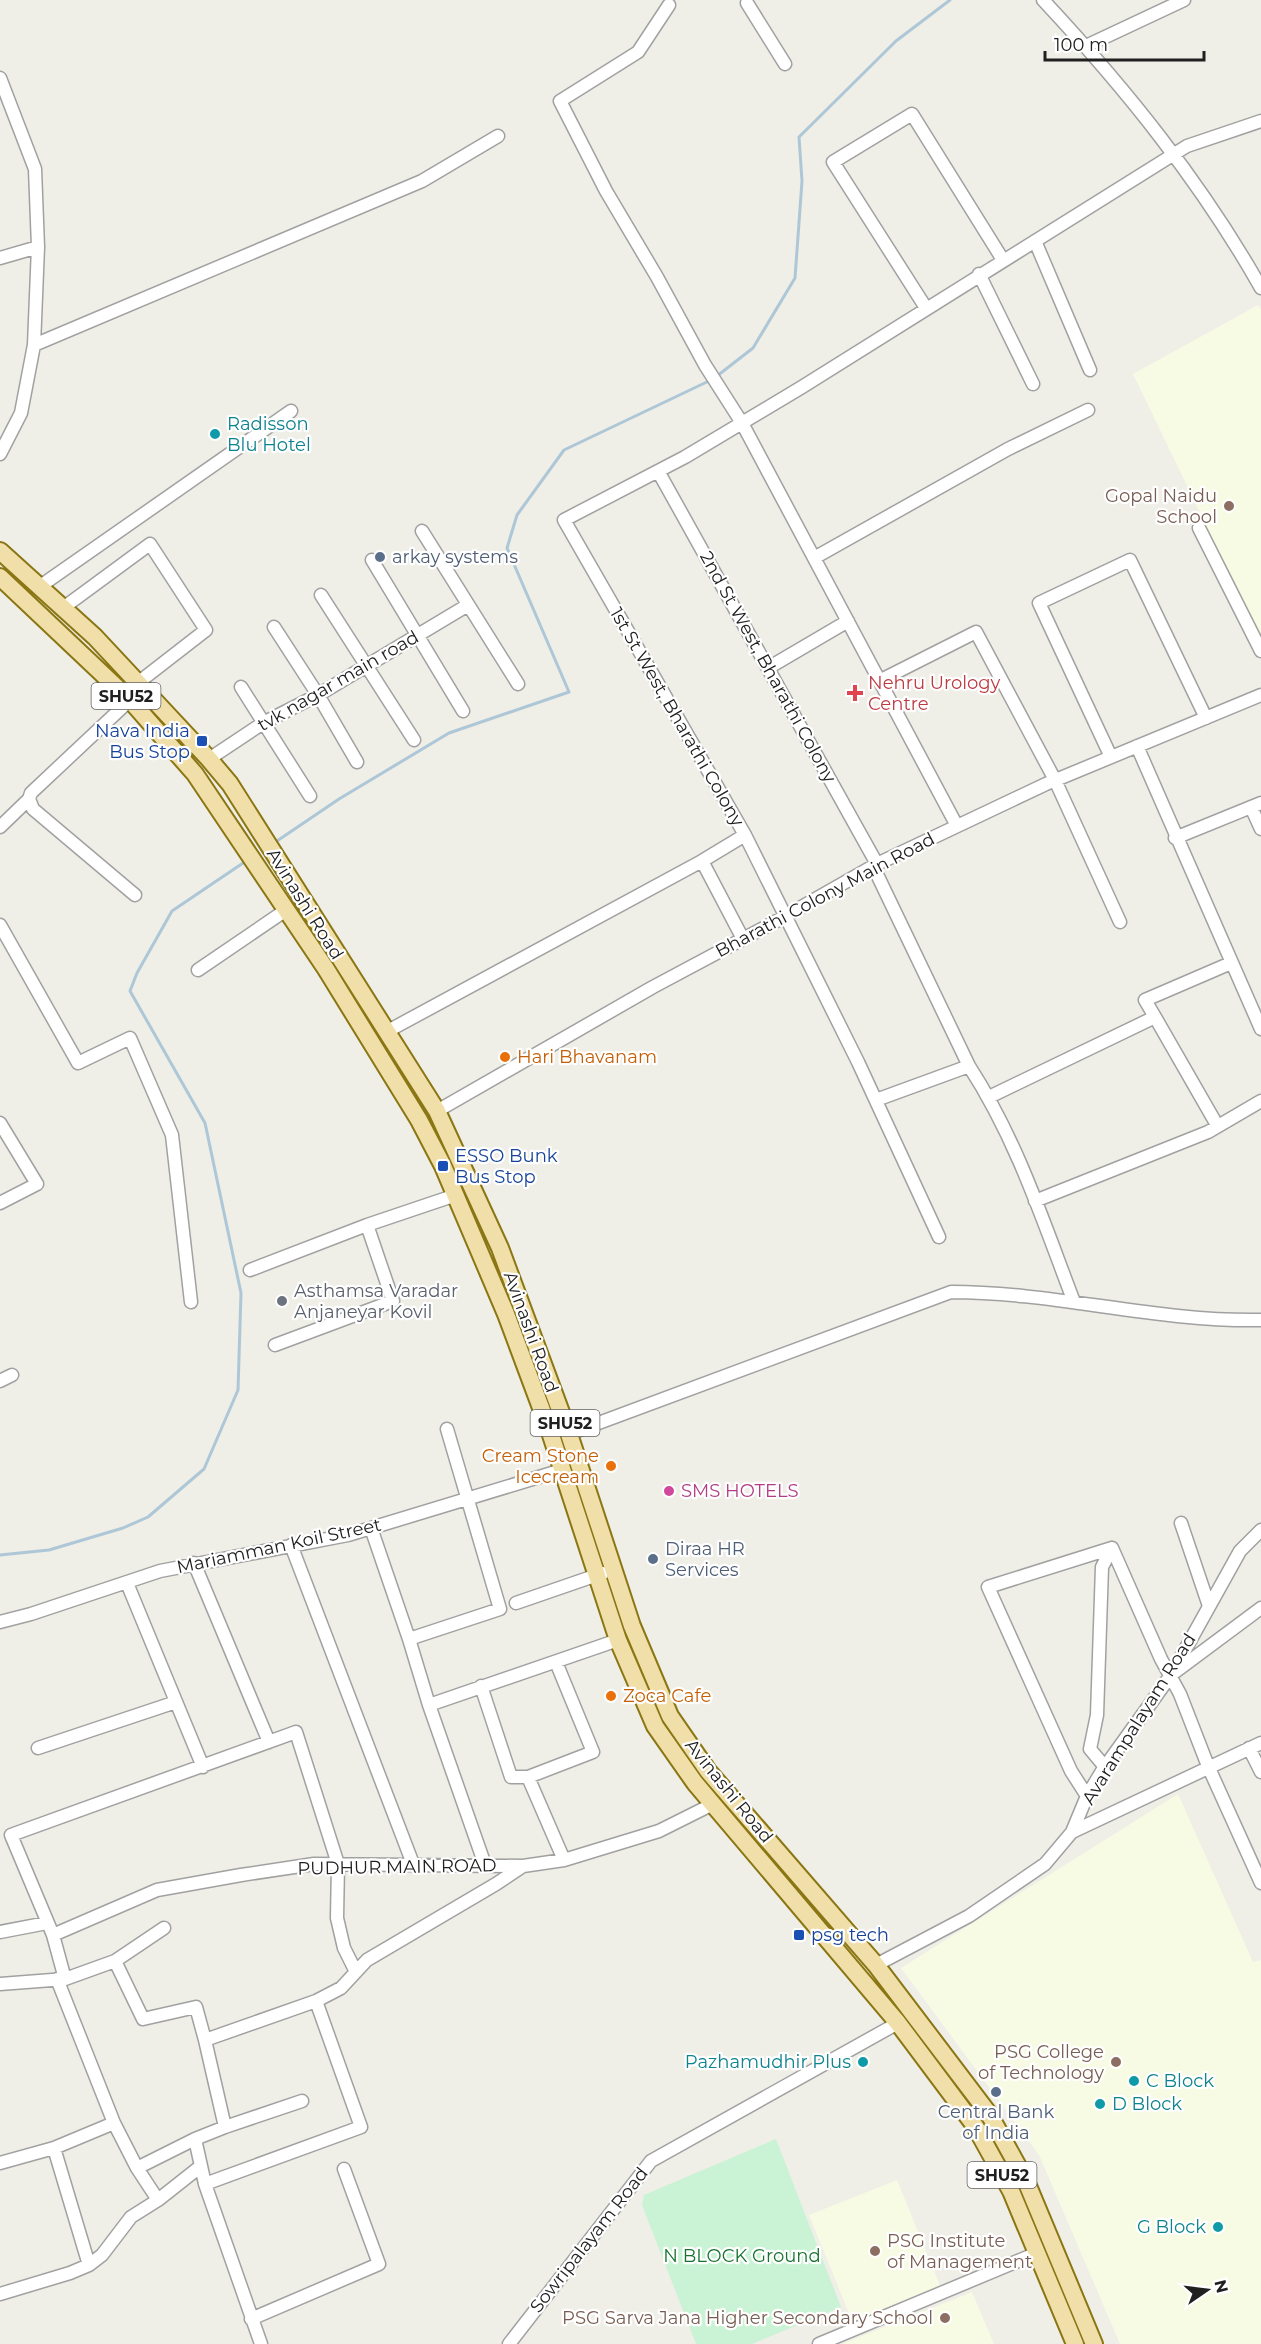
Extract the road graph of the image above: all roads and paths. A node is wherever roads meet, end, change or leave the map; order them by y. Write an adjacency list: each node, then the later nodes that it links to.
1 (1043, 0): 5 (street)
2 (1184, 0): 5 (street)
3 (748, 1): 6 (street)
4 (672, 2): 23 (street)
5 (1086, 46): 10 (street)
6 (785, 64)
7 (1, 85): 12 (street)
8 (1261, 121): 10 (street)
9 (498, 136): 18 (street)
10 (1176, 155): 11 (street); 16 (street)
11 (1035, 241): 14 (street); 19 (street)
12 (38, 247): 13 (street); 18 (street)
13 (0, 258)
14 (1003, 260): 15 (street); 17 (street)
15 (979, 274): 17 (street); 20 (street)
16 (1261, 288)
17 (926, 309): 23 (street)
18 (34, 345): 24 (street)
19 (1090, 370)
20 (1033, 384)
21 (1089, 410): 29 (street)
22 (291, 411): 32 (street)
23 (742, 423): 25 (street); 29 (street)
24 (0, 454)
25 (658, 471): 41 (street, 2nd St West, Bharathi Colony); 64 (street, 1st St West, Bharathi Colony)
26 (1199, 528): 39 (street)
27 (422, 531): 34 (street)
28 (0, 551): 32 (main road, Avinashi Road / SHU52)
29 (813, 558): 36 (street)
30 (372, 560): 38 (street)
31 (0, 577): 48 (main road, Avinashi Road / SHU52)
32 (39, 587): 35 (main road, Avinashi Road / SHU52)
33 (321, 595): 40 (street)
34 (468, 606): 38 (street, tvk nagar main road); 44 (street)
35 (63, 608): 43 (main road, Avinashi Road / SHU52); 43 (street)
36 (848, 621): 41 (street); 42 (street)
37 (274, 627): 46 (street)
38 (416, 636): 40 (street, tvk nagar main road); 49 (street)
39 (1261, 651)
40 (366, 666): 46 (street, tvk nagar main road); 52 (street)
41 (768, 668): 67 (street, 2nd St West, Bharathi Colony)
42 (879, 681): 57 (street); 61 (street)
43 (139, 682): 55 (main road, Avinashi Road / SHU52)
44 (518, 684)
45 (241, 687): 51 (street)
46 (318, 695): 51 (street, tvk nagar main road); 56 (street)
47 (1261, 695): 50 (street, Bharathi Colony Main Road)
48 (130, 700): 59 (street); 69 (main road, Avinashi Road / SHU52)
49 (463, 711)
50 (1206, 717): 53 (street, Bharathi Colony Main Road); 54 (street)
51 (263, 723): 55 (street, tvk nagar main road); 58 (street)
52 (414, 740)
53 (1137, 746): 54 (street, Bharathi Colony Main Road); 65 (street)
54 (1111, 757): 57 (street, Bharathi Colony Main Road)
55 (209, 759): 78 (main road, Avinashi Road / SHU52)
56 (357, 762)
57 (1054, 780): 61 (street, Bharathi Colony Main Road); 71 (street)
58 (310, 796)
59 (29, 800): 62 (street); 68 (street)
60 (1256, 805): 63 (street); 65 (street)
61 (957, 826): 67 (street, Bharathi Colony Main Road)
62 (0, 827)
63 (1261, 829)
64 (745, 835): 66 (street); 70 (street, 1st St West, Bharathi Colony)
65 (1175, 838): 74 (street)
66 (702, 861): 73 (street); 78 (street)
67 (875, 865): 70 (street, Bharathi Colony Main Road); 79 (street, 2nd St West, Bharathi Colony)
68 (135, 895)
69 (286, 910): 75 (street); 86 (main road, Avinashi Road / SHU52)
70 (784, 917): 73 (street, Bharathi Colony Main Road); 81 (street, 1st St West, Bharathi Colony)
71 (1120, 922)
72 (0, 925): 92 (street)
73 (742, 939): 83 (street, Bharathi Colony Main Road)
74 (1231, 963): 76 (street); 77 (street)
75 (198, 970)
76 (1155, 1017): 80 (street); 85 (street)
77 (1261, 1029)
78 (386, 1032): 83 (main road, Avinashi Road / SHU52)
79 (969, 1066): 80 (street, 2nd St West, Bharathi Colony); 81 (street)
80 (989, 1097): 87 (street, 2nd St West, Bharathi Colony)
81 (876, 1100): 90 (street, 1st St West, Bharathi Colony)
82 (1261, 1101): 85 (street)
83 (437, 1111): 99 (main road, Avinashi Road / SHU52)
84 (0, 1123): 88 (street)
85 (1217, 1125): 87 (street)
86 (456, 1195): 89 (street); 100 (main road, Avinashi Road / SHU52)
87 (1035, 1201): 93 (street, 2nd St West, Bharathi Colony)
88 (0, 1203)
89 (367, 1225): 91 (street); 95 (street)
90 (939, 1237)
91 (250, 1270)
92 (191, 1302)
93 (1074, 1302): 94 (street); 99 (street)
94 (1261, 1320)
95 (275, 1345)
96 (12, 1375): 97 (street)
97 (0, 1380)
98 (447, 1429): 101 (street)
99 (569, 1434): 108 (main road, Avinashi Road / SHU52)
100 (562, 1470): 101 (street, Mariamman Koil Street); 109 (main road, Avinashi Road / SHU52)
101 (467, 1498): 103 (street, Mariamman Koil Street); 117 (street)
102 (1181, 1523): 112 (street)
103 (371, 1528): 105 (street, Mariamman Koil Street); 117 (street)
104 (1261, 1530): 112 (street, Avarampalayam Road)
105 (291, 1545): 107 (street, Mariamman Koil Street); 138 (street)
106 (1112, 1548): 120 (street); 130 (street); 133 (street)
107 (194, 1563): 110 (street, Mariamman Koil Street); 124 (street)
108 (613, 1568): 109 (street); 113 (main road, Avinashi Road / SHU52)
109 (597, 1576): 111 (street); 115 (main road, Avinashi Road / SHU52)
110 (127, 1583): 116 (street, Mariamman Koil Street); 122 (street)
111 (516, 1604)
112 (1209, 1606): 120 (street, Avarampalayam Road)
113 (626, 1608): 115 (main road); 146 (main road, Avinashi Road / SHU52)
114 (1261, 1608): 120 (street)
115 (610, 1615): 118 (main road, Avinashi Road / SHU52)
116 (0, 1622)
117 (409, 1639): 123 (street)
118 (618, 1640): 119 (street); 134 (main road, Avinashi Road / SHU52)
119 (556, 1662): 121 (street); 132 (street)
120 (1171, 1675): 128 (street); 130 (street, Avarampalayam Road)
121 (481, 1686): 123 (street); 132 (street)
122 (176, 1702): 126 (street); 129 (street)
123 (429, 1705): 139 (street)
124 (269, 1742): 129 (street); 137 (street)
125 (1261, 1743): 127 (street)
126 (38, 1748)
127 (1249, 1748): 128 (street); 131 (street)
128 (1208, 1766): 135 (street); 141 (street)
129 (203, 1767): 143 (street)
130 (1105, 1767): 133 (street, Avarampalayam Road)
131 (1261, 1772)
132 (528, 1777): 136 (street)
133 (1088, 1796): 135 (street, Avarampalayam Road)
134 (713, 1804): 136 (street, PUDHUR MAIN ROAD); 151 (main road, Avinashi Road / SHU52)
135 (1072, 1832): 146 (street, Avarampalayam Road)
136 (564, 1860): 140 (street, PUDHUR MAIN ROAD)
137 (338, 1864): 138 (street, PUDHUR MAIN ROAD); 143 (street, PUDHUR MAIN ROAD); 147 (street)
138 (413, 1864): 139 (street, PUDHUR MAIN ROAD)
139 (485, 1865): 140 (street, PUDHUR MAIN ROAD)
140 (523, 1866): 147 (street)
141 (1261, 1883)
142 (164, 1928): 145 (street)
143 (50, 1929): 144 (street, PUDHUR MAIN ROAD); 148 (street)
144 (0, 1932)
145 (115, 1961): 148 (street); 152 (street)
146 (876, 1965): 172 (main road, Avinashi Road / SHU52)
147 (356, 1972): 150 (street)
148 (61, 1979): 149 (street); 154 (street)
149 (0, 1984)
150 (316, 2001): 152 (street); 162 (street)
151 (898, 2023): 164 (main road, SHU52); 169 (street, Sowripalayam Road)
152 (205, 2040): 155 (street)
153 (302, 2101): 155 (street)
154 (114, 2123): 157 (street); 160 (street)
155 (225, 2127): 156 (street)
156 (195, 2139): 159 (street); 160 (street)
157 (54, 2148): 158 (street); 165 (street)
158 (0, 2163)
159 (201, 2166): 162 (street); 163 (street)
160 (137, 2168): 163 (street)
161 (344, 2169): 167 (street)
162 (205, 2184): 167 (street)
163 (158, 2200): 165 (street)
164 (1037, 2253): 170 (street); 171 (main road, SHU52)
165 (89, 2265): 166 (street)
166 (0, 2294)
167 (251, 2319): 168 (street)
168 (261, 2344)
169 (509, 2344)
170 (819, 2344)
171 (1075, 2344)
172 (1094, 2344)

